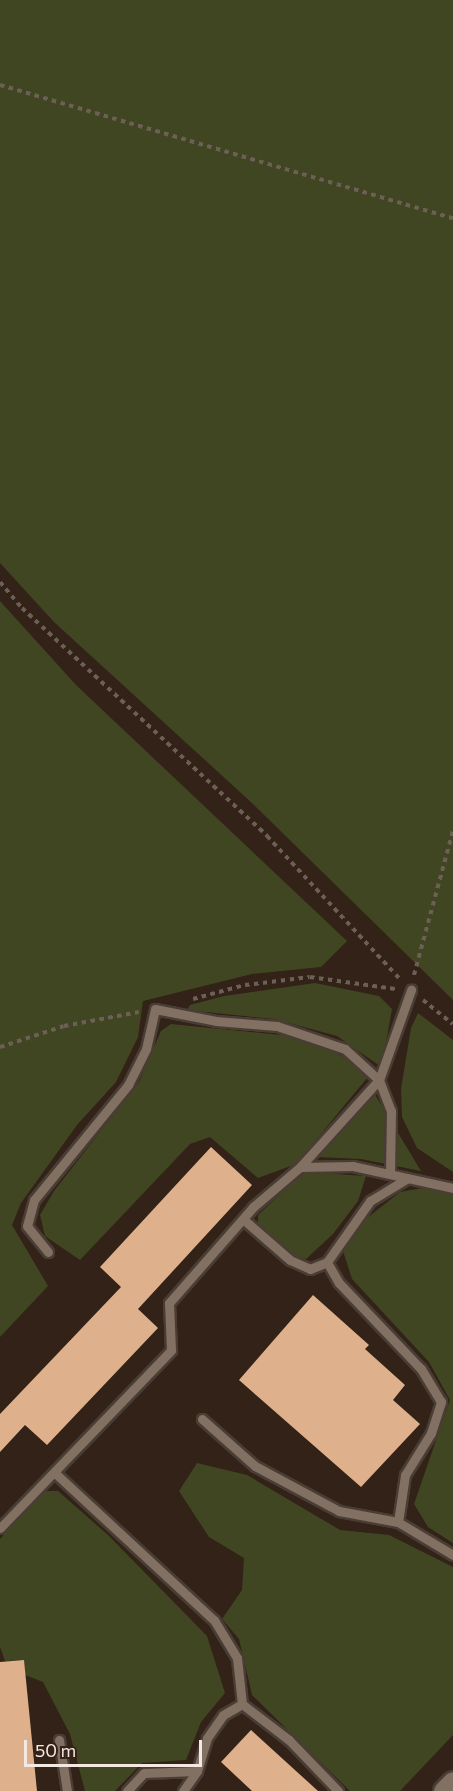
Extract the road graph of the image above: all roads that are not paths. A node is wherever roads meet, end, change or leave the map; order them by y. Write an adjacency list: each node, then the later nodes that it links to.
1 (411, 990): 2 (lane)
2 (379, 1080): 3 (lane); 4 (lane); 8 (lane)
3 (300, 1167): 4 (lane); 7 (lane)
4 (390, 1174): 5 (lane)
5 (408, 1178): 6 (lane); 9 (lane)
6 (453, 1188)
7 (243, 1219): 9 (lane); 11 (lane)
8 (48, 1252)
9 (327, 1262): 12 (lane)
10 (202, 1419): 12 (lane)
11 (55, 1473): 13 (lane); 15 (lane)
12 (398, 1522): 14 (lane)
13 (0, 1528)
14 (453, 1555)
15 (242, 1704): 17 (lane); 22 (lane)
16 (59, 1740): 19 (lane)
17 (197, 1771): 20 (lane); 21 (lane)
18 (453, 1781): 23 (street)
19 (67, 1791)
20 (128, 1791)
21 (183, 1791)
22 (338, 1791)
23 (443, 1791)

